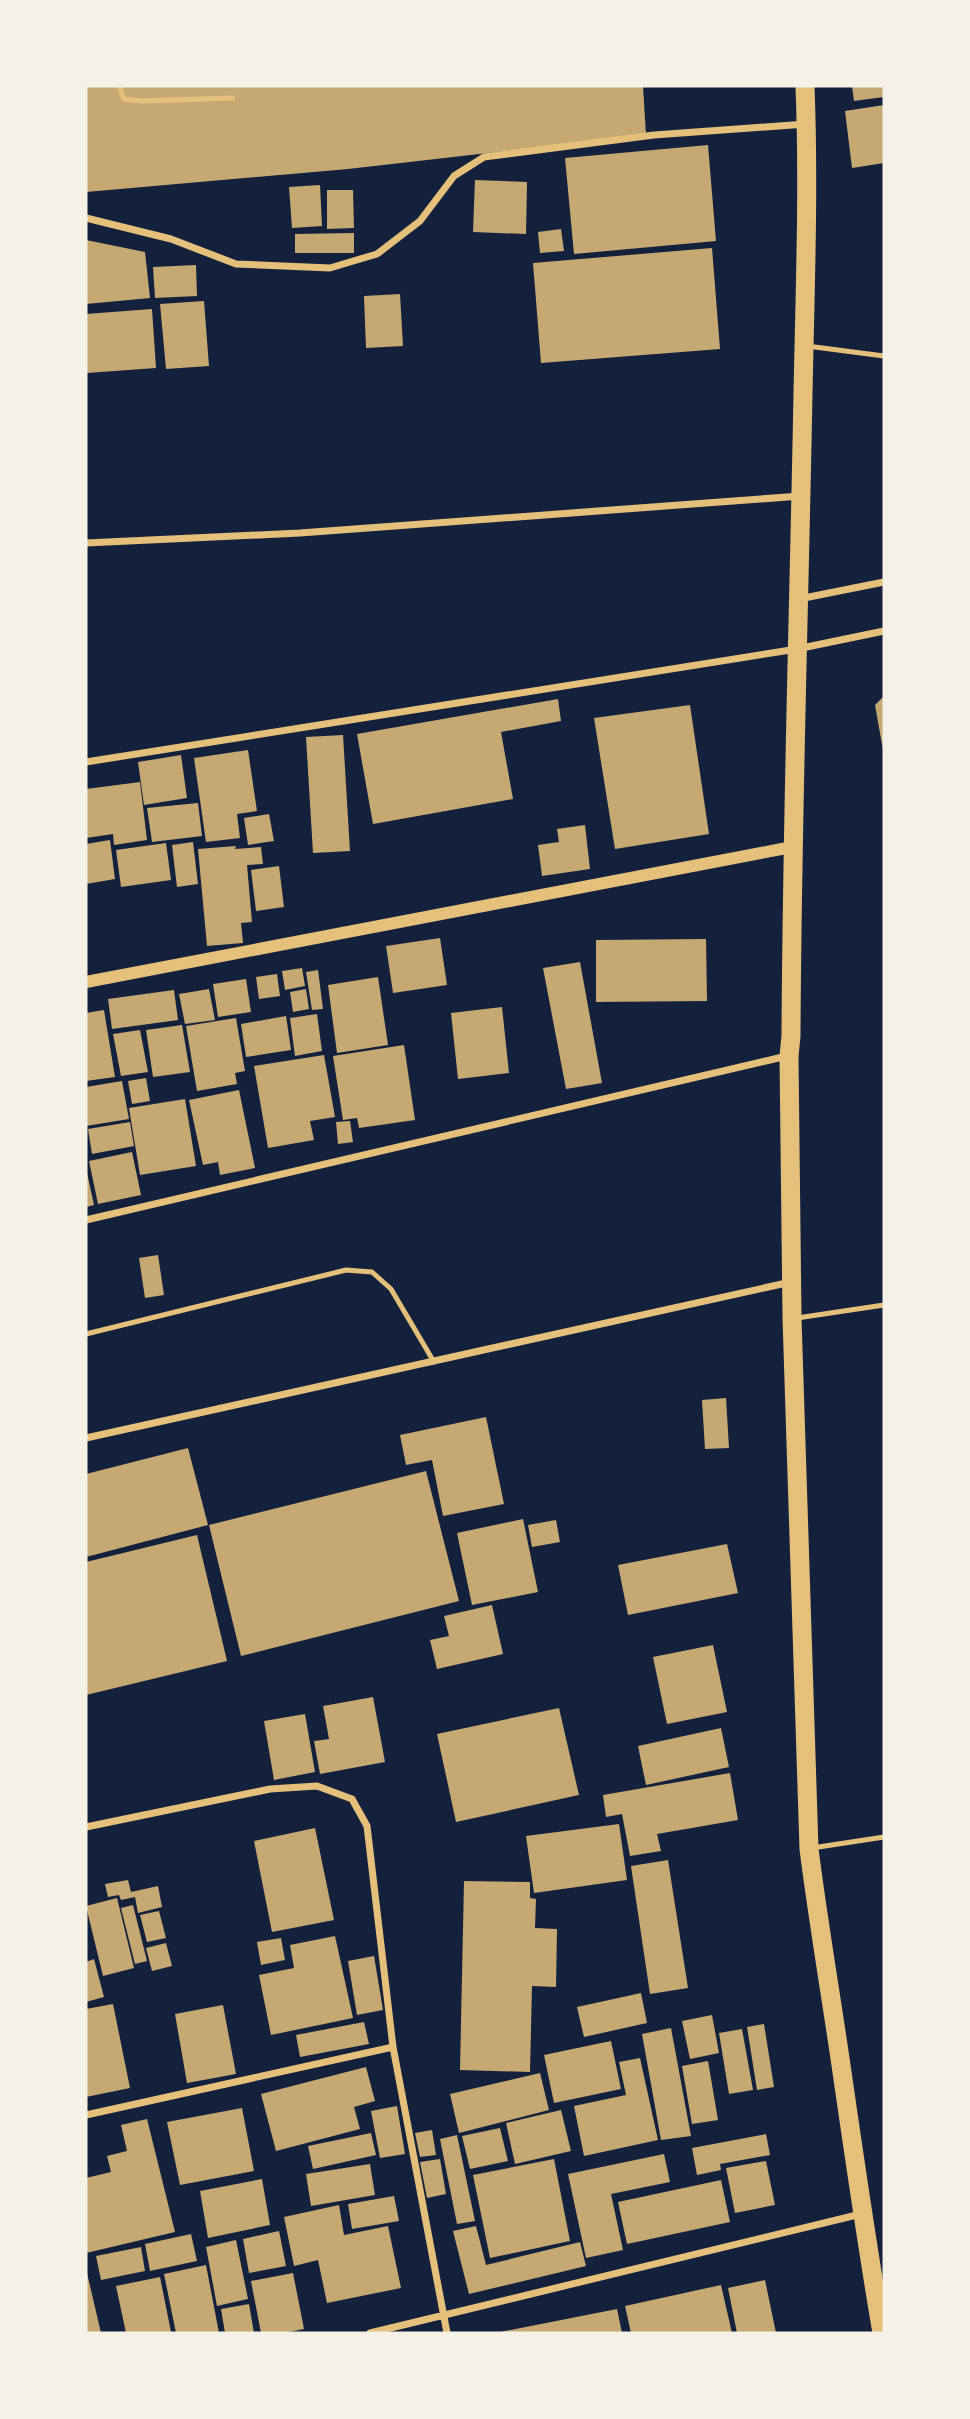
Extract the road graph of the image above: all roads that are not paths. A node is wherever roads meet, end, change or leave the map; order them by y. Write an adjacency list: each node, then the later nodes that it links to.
1 (119, 86): 3 (lane)
2 (805, 86): 4 (highway)
3 (233, 99)
4 (807, 124): 5 (street); 6 (highway)
5 (86, 218)
6 (804, 346): 7 (lane); 8 (highway)
7 (884, 356)
8 (801, 496): 9 (street); 11 (highway)
9 (86, 542)
10 (884, 582): 11 (street)
11 (798, 599): 13 (highway)
12 (884, 631): 13 (street)
13 (797, 649): 14 (street); 15 (highway)
14 (86, 762)
15 (792, 847): 16 (street); 17 (highway)
16 (86, 982)
17 (789, 1056): 18 (street); 19 (highway)
18 (86, 1220)
19 (791, 1282): 21 (highway); 23 (street)
20 (884, 1305): 21 (lane)
21 (792, 1318): 27 (highway)
22 (86, 1334): 23 (lane)
23 (434, 1362): 24 (street)
24 (86, 1438)
25 (86, 1827): 28 (street)
26 (884, 1837): 27 (lane)
27 (809, 1849): 30 (highway)
28 (393, 2047): 29 (street); 31 (street)
29 (86, 2115)
30 (861, 2213): 31 (street); 34 (highway)
31 (443, 2316): 32 (street); 33 (street)
32 (370, 2333)
33 (447, 2333)
34 (882, 2333)

